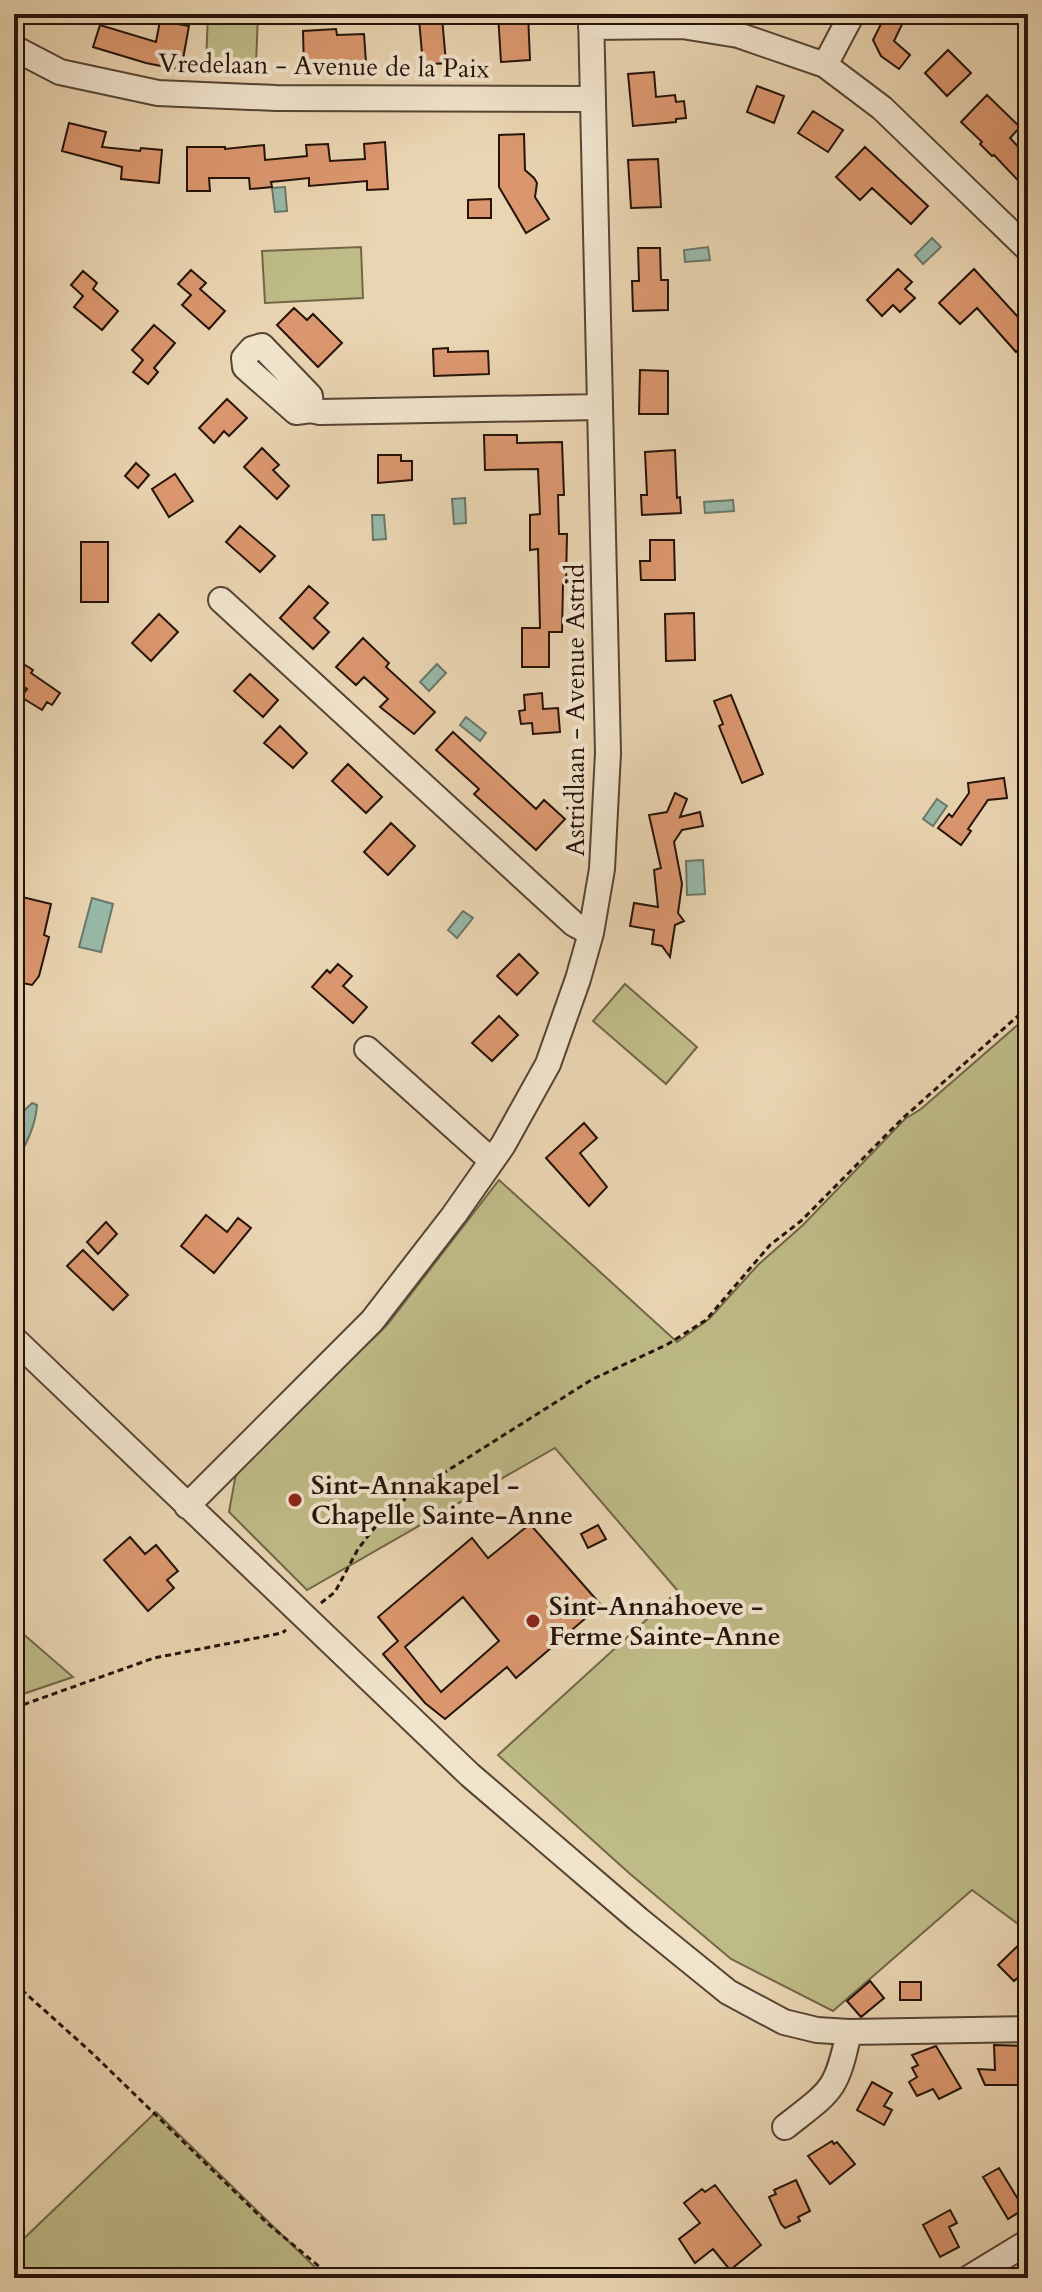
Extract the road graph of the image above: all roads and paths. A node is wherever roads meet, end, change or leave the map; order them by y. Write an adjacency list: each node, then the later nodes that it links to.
1 (852, 14): 4 (street)
2 (591, 21): 4 (street); 5 (street, Astridlaan - Avenue Astrid)
3 (14, 48): 5 (street, Vredelaan - Avenue de la Paix)
4 (825, 65): 6 (street)
5 (592, 99): 7 (street, Astridlaan - Avenue Astrid)
6 (1028, 249)
7 (599, 407): 8 (street); 10 (street, Astridlaan - Avenue Astrid)
8 (311, 410)
9 (221, 600): 10 (street)
10 (591, 933): 13 (street, Astridlaan - Avenue Astrid)
11 (1028, 1007): 16 (path)
12 (367, 1049): 13 (street)
13 (492, 1161): 15 (street, Astridlaan - Avenue Astrid)
14 (14, 1339): 15 (street)
15 (187, 1506): 16 (street)
16 (304, 1617): 17 (path); 20 (street)
17 (14, 1708)
18 (14, 1983): 23 (path)
19 (1028, 2029): 20 (street)
20 (849, 2032): 21 (street)
21 (785, 2127)
22 (1028, 2242): 24 (street)
23 (333, 2278)
24 (969, 2278)

